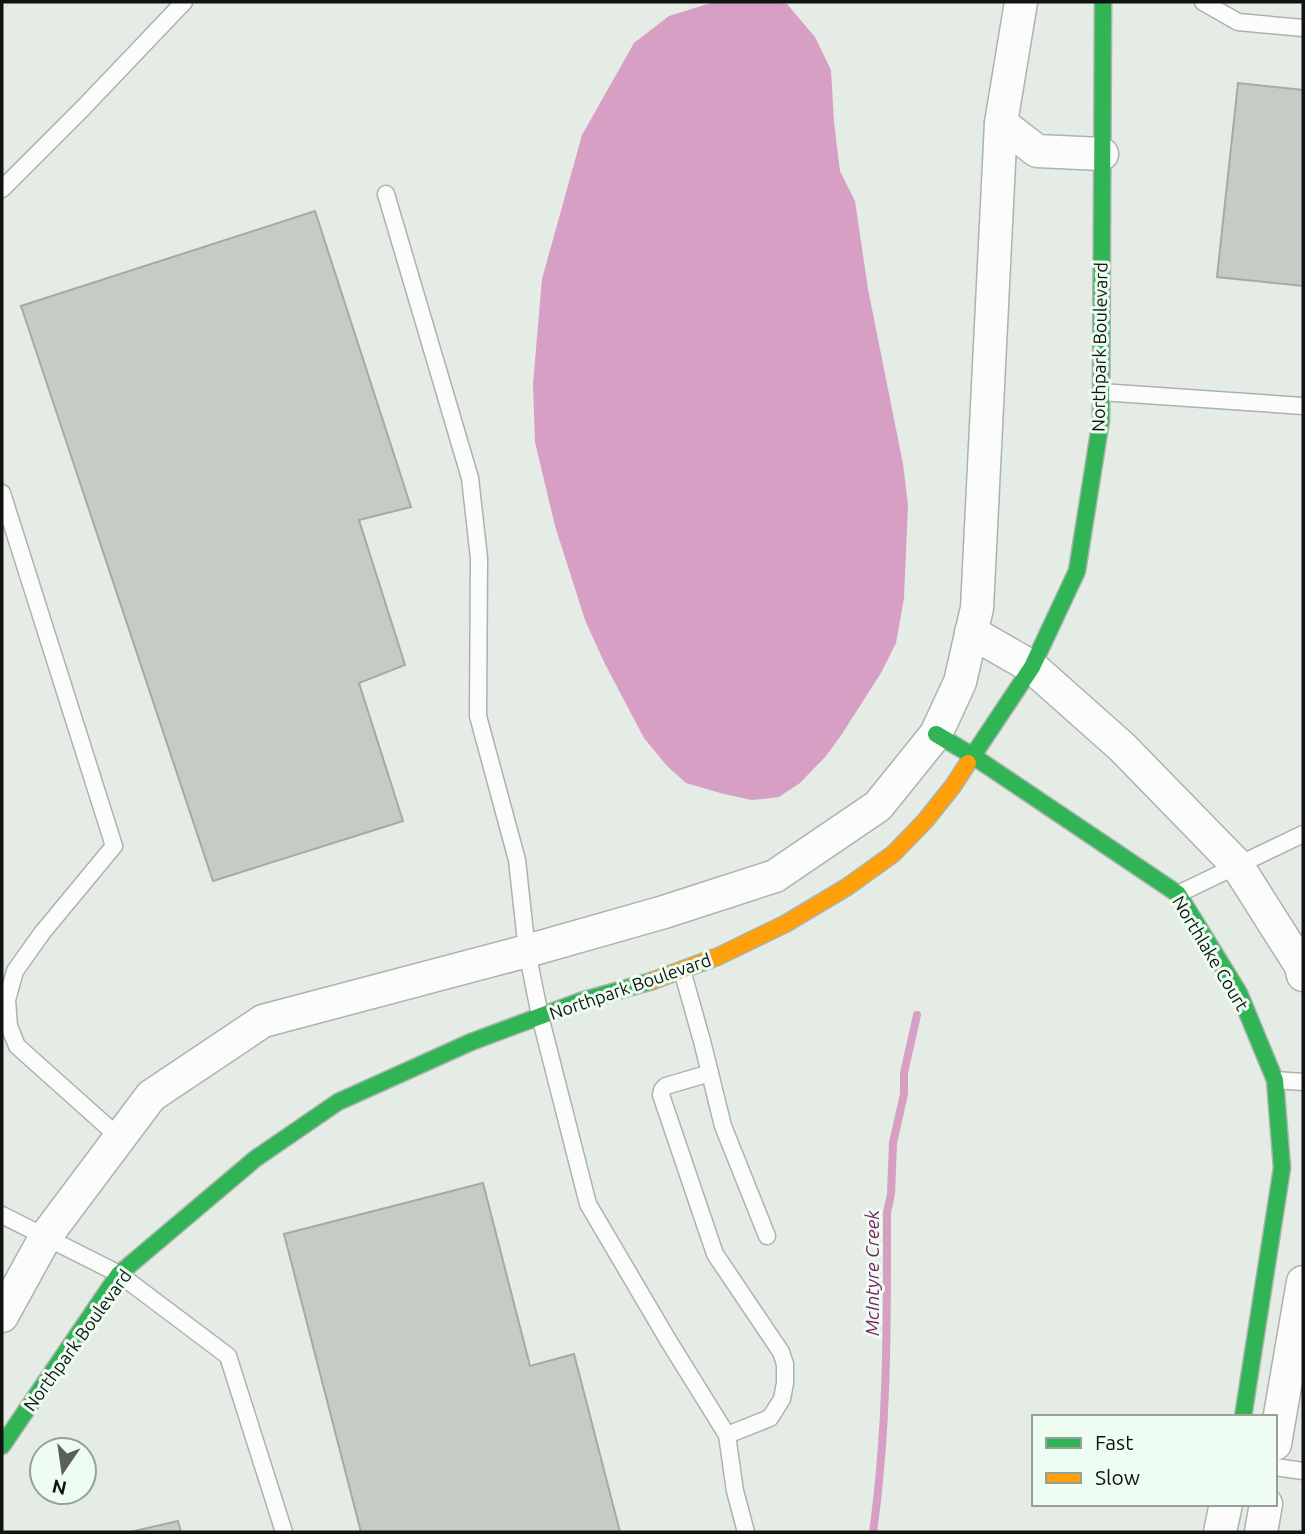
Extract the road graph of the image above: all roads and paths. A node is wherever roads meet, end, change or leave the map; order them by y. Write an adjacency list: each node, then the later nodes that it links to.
1 (184, 2): 8 (lane)
2 (1021, 2): 6 (street)
3 (1103, 2): 7 (street, Northpark Boulevard)
4 (1203, 2): 5 (lane)
5 (1303, 28)
6 (1001, 123): 7 (street); 13 (street)
7 (1102, 154): 10 (street, Northpark Boulevard)
8 (2, 189)
9 (386, 194): 20 (lane)
10 (1101, 392): 11 (lane); 14 (street, Northpark Boulevard)
11 (1303, 406)
12 (2, 493): 27 (lane)
13 (971, 632): 14 (street); 15 (street)
14 (1032, 667): 16 (street, Northpark Boulevard); 18 (street)
15 (936, 734): 16 (street, Northlake Court); 20 (street)
16 (973, 756): 19 (street, Northlake Court); 21 (street, Northpark Boulevard)
17 (1303, 834): 18 (lane)
18 (1237, 865): 19 (lane); 22 (street)
19 (1178, 894): 25 (street, Northlake Court)
20 (527, 951): 23 (lane); 27 (street)
21 (682, 970): 23 (street, Northpark Boulevard); 24 (lane)
22 (1303, 975)
23 (540, 1016): 31 (street, Northpark Boulevard); 36 (lane)
24 (710, 1073): 30 (lane); 36 (lane)
25 (1275, 1080): 26 (lane); 34 (street, Northlake Court)
26 (1303, 1082)
27 (120, 1138): 29 (street)
28 (2, 1216): 29 (lane)
29 (46, 1236): 31 (lane); 33 (street)
30 (767, 1236)
31 (119, 1274): 37 (street, Northpark Boulevard); 42 (lane)
32 (1303, 1282): 35 (street)
33 (2, 1317)
34 (1243, 1415)
35 (1277, 1432)
36 (727, 1435): 43 (lane)
37 (2, 1446)
38 (1277, 1467): 39 (lane)
39 (1303, 1471)
40 (1226, 1506): 44 (street)
41 (1266, 1506): 45 (street)
42 (284, 1532)
43 (746, 1532)
44 (1220, 1532)
45 (1261, 1532)

